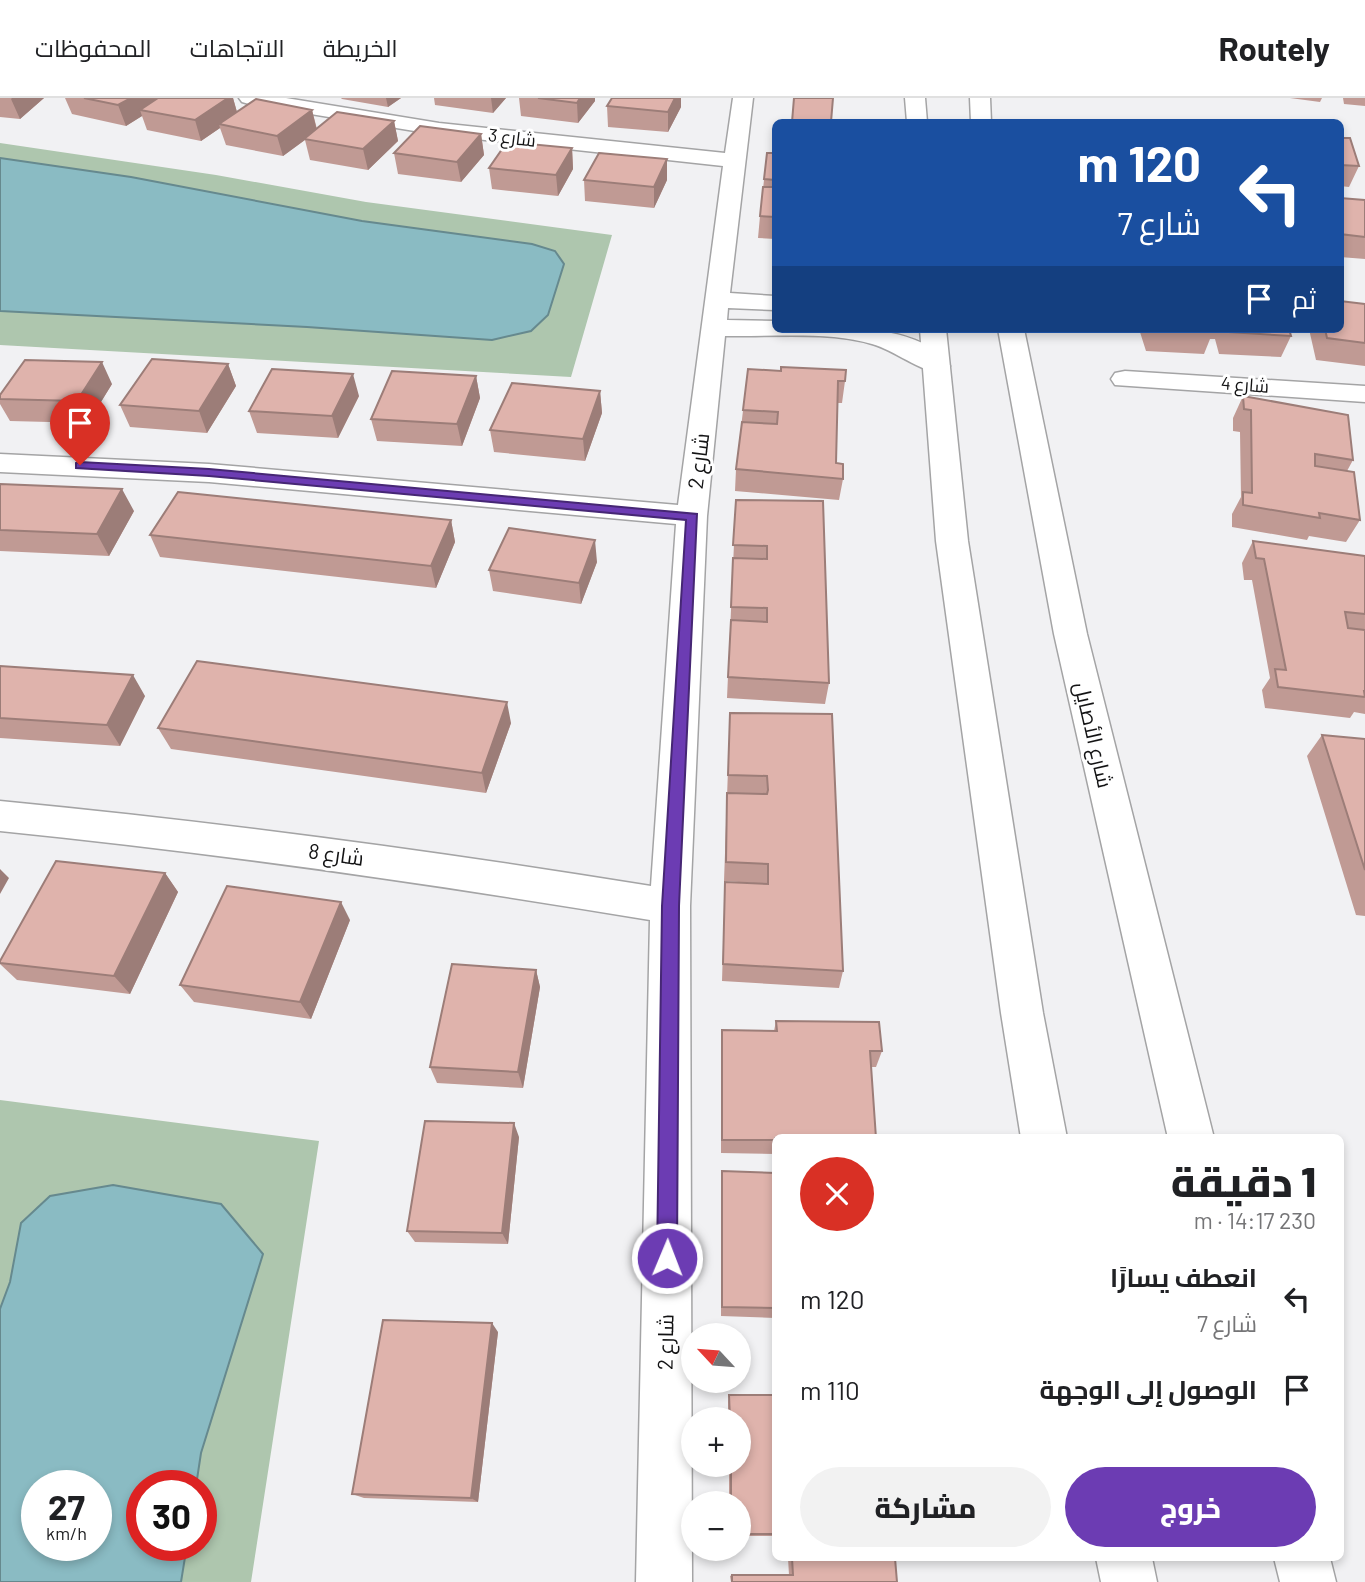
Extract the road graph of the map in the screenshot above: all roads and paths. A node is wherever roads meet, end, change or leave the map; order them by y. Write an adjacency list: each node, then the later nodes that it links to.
1 (249, 98): 7 (street, شارع 3)
2 (743, 98): 7 (street, شارع 2)
3 (915, 98): 5 (street)
4 (980, 98): 6 (street)
5 (917, 119)
6 (981, 119)
7 (734, 161): 10 (street, شارع 2)
8 (772, 293): 10 (street)
9 (772, 303): 10 (street)
10 (717, 306): 11 (street); 19 (street, شارع 2)
11 (772, 316)
12 (859, 333): 15 (street)
13 (933, 333): 15 (street)
14 (1012, 333): 23 (street, شارع الأصايل)
15 (937, 366): 22 (street)
16 (1125, 379): 17 (street, شارع 4)
17 (1365, 394)
18 (0, 463): 19 (street)
19 (692, 516): 21 (street, شارع 2)
20 (0, 816): 21 (street, شارع 8)
21 (670, 906): 26 (street, شارع 2)
22 (1043, 1134)
23 (1191, 1134)
24 (1125, 1561): 27 (street)
25 (1303, 1561): 28 (street)
26 (664, 1582)
27 (1129, 1582)
28 (1308, 1582)

